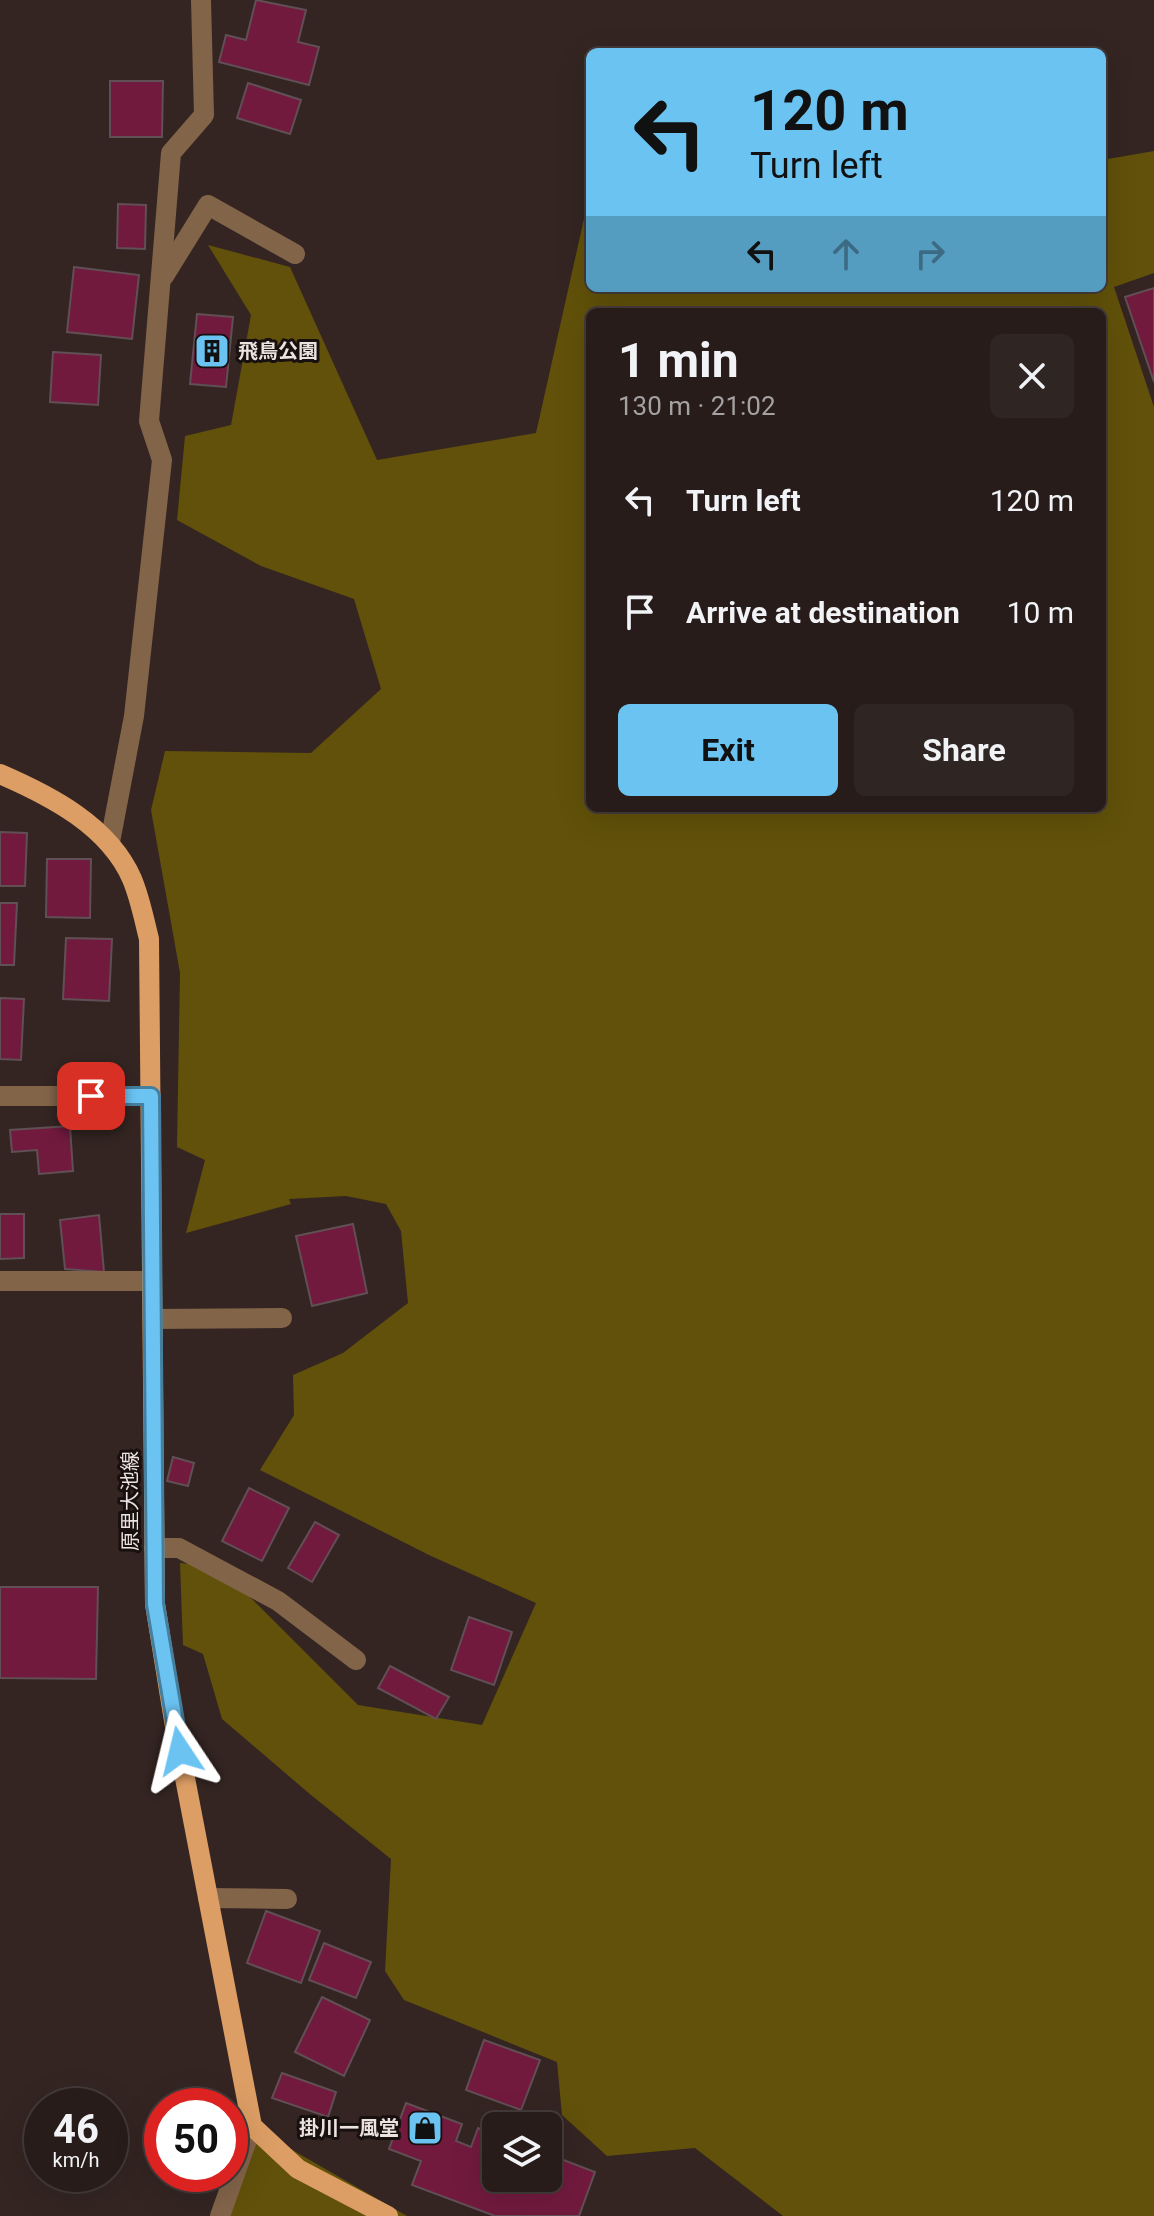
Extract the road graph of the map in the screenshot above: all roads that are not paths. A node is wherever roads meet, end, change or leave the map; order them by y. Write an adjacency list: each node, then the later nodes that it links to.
1 (201, 0): 3 (street)
2 (295, 254): 3 (street)
3 (160, 282): 5 (street)
4 (0, 774): 5 (main road, 原里大池線)
5 (110, 842): 7 (main road, 原里大池線)
6 (0, 1096): 7 (street)
7 (151, 1096): 9 (main road, 原里大池線)
8 (0, 1281): 9 (street)
9 (152, 1281): 11 (main road, 原里大池線)
10 (282, 1318): 11 (street)
11 (153, 1319): 12 (main road, 原里大池線)
12 (154, 1548): 13 (street); 14 (main road, 原里大池線)
13 (356, 1660)
14 (208, 1898): 15 (street); 16 (main road, 原里大池線)
15 (287, 1899)
16 (252, 2126): 17 (street); 18 (main road)
17 (220, 2216)
18 (388, 2216)

